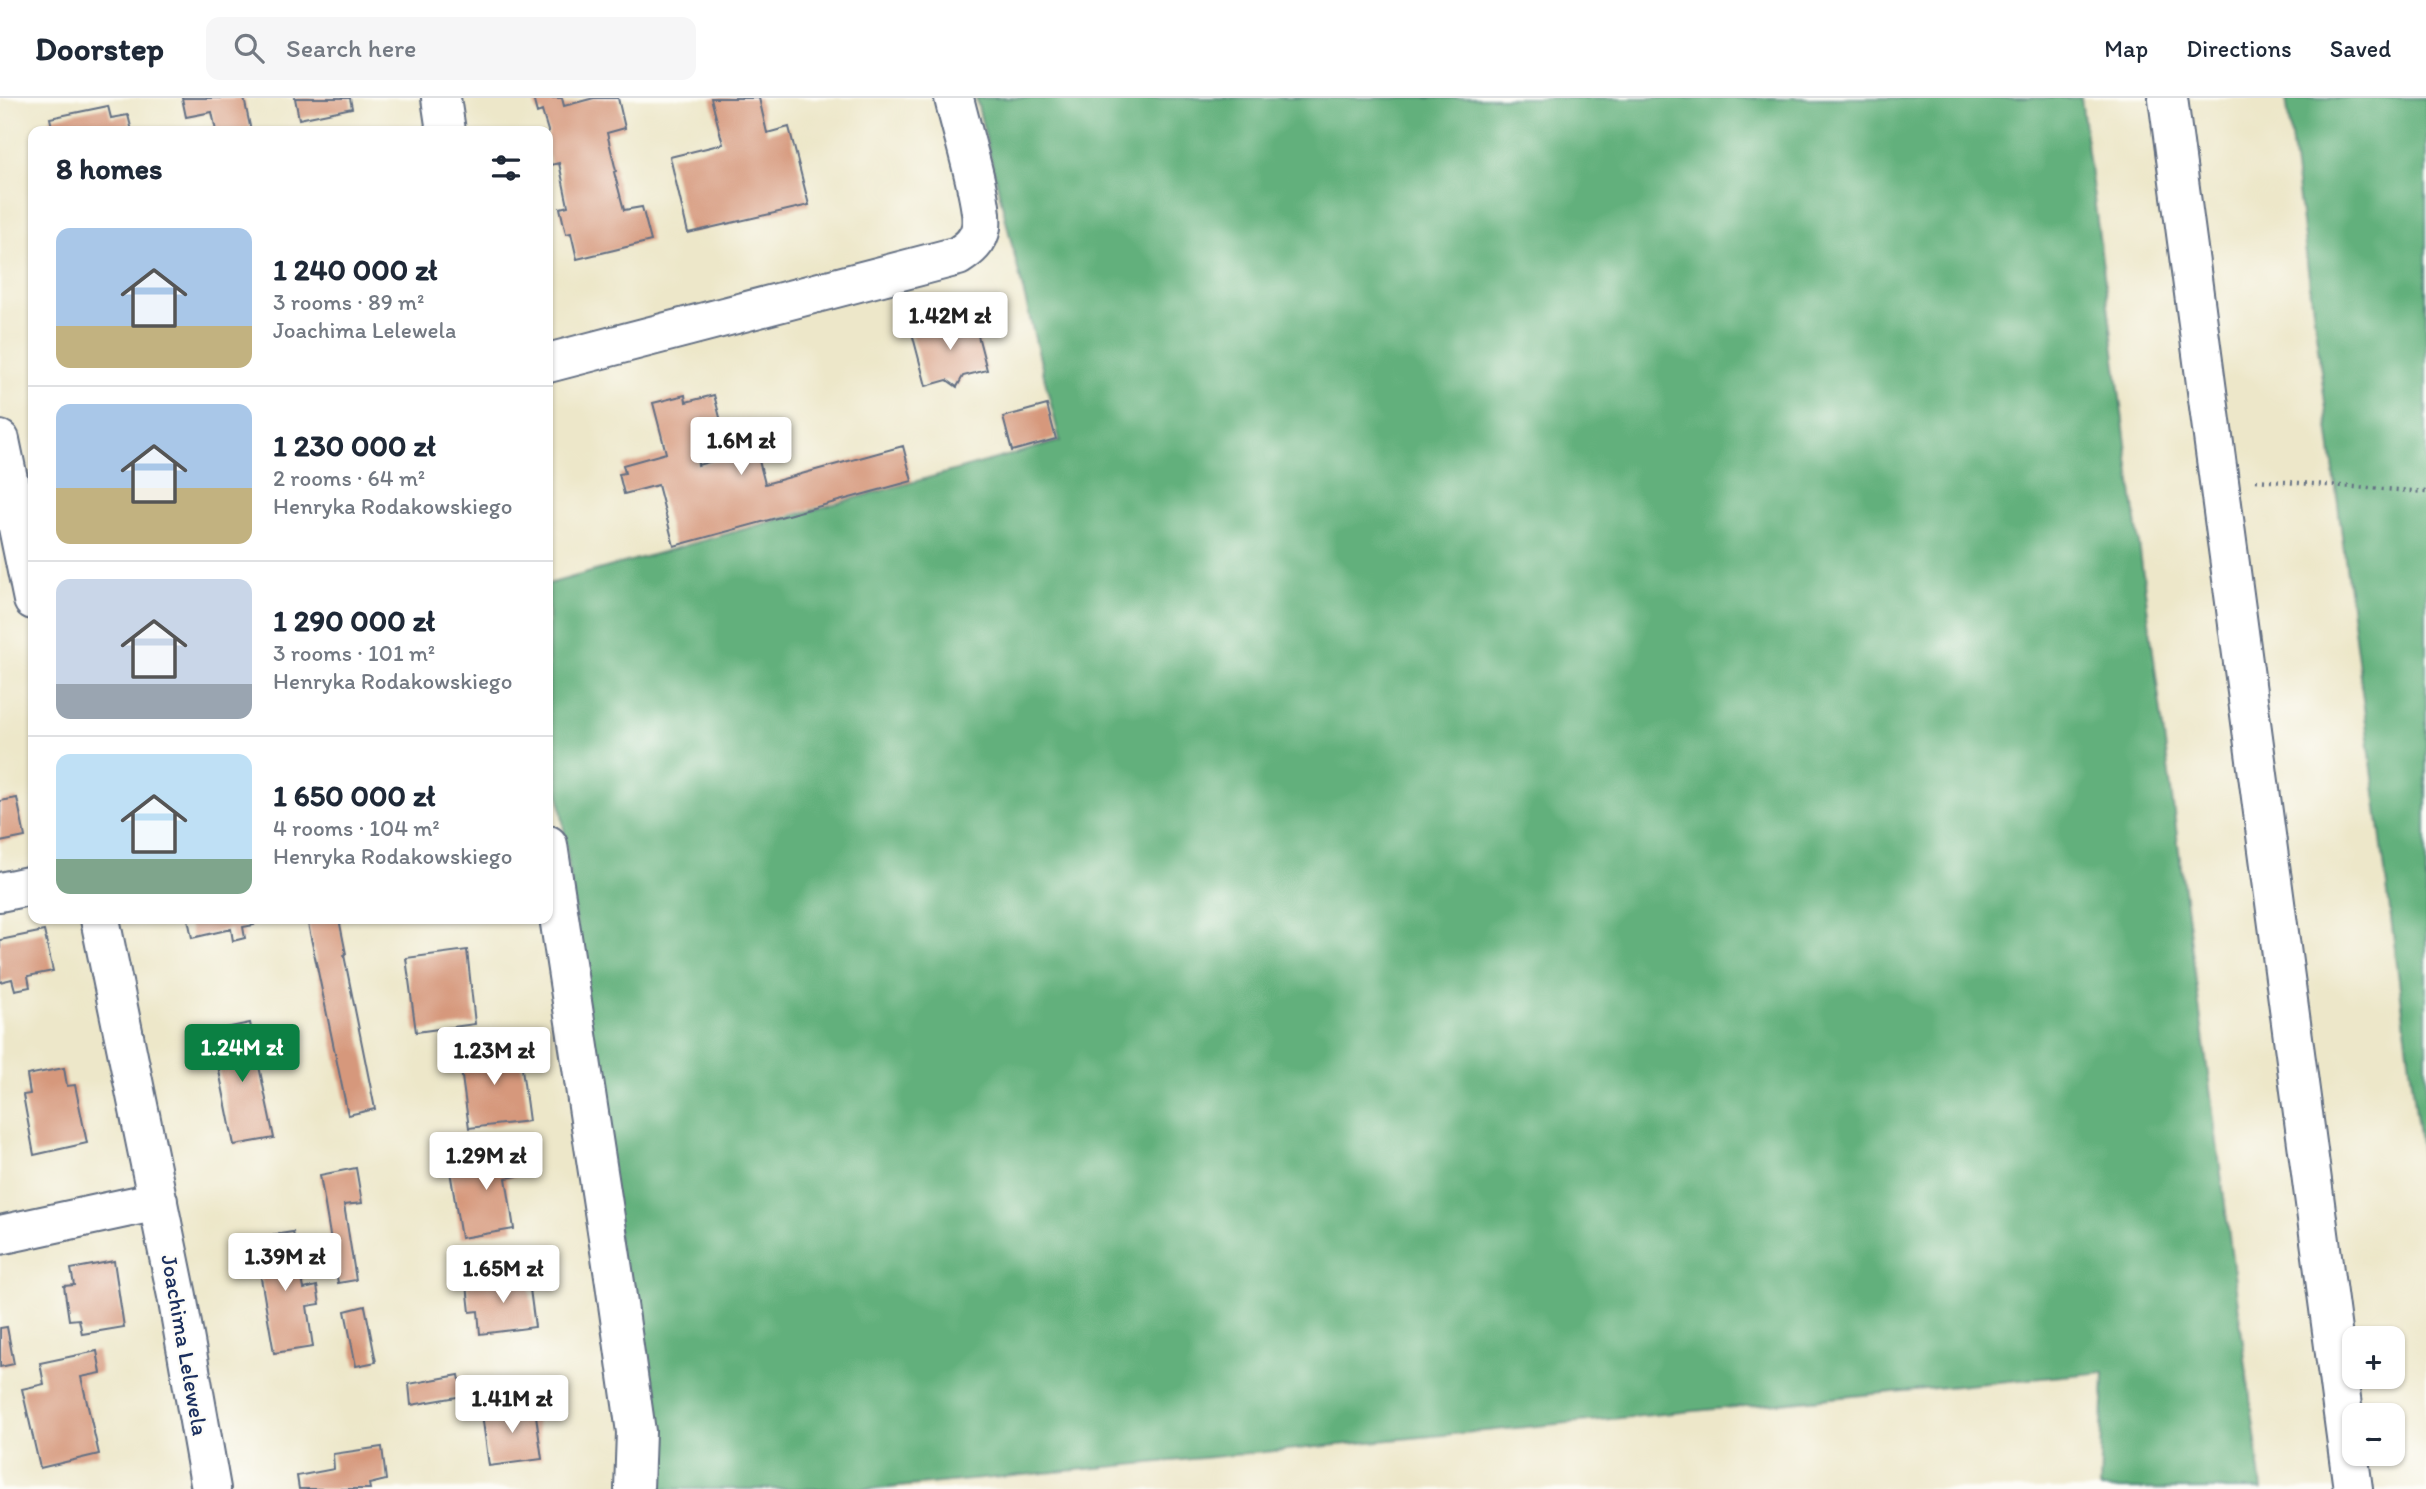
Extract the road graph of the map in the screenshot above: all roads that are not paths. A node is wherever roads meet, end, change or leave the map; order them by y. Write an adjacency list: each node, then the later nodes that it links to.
1 (441, 98): 4 (main road)
2 (954, 98): 5 (main road)
3 (2168, 98): 17 (main road)
4 (445, 126)
5 (553, 362)
6 (0, 439): 7 (main road)
7 (13, 565): 8 (main road)
8 (28, 591)
9 (553, 878): 16 (main road)
10 (28, 886): 11 (main road)
11 (0, 892)
12 (101, 924): 13 (main road, Joachima Lelewela)
13 (158, 1201): 14 (main road); 15 (main road, Joachima Lelewela)
14 (0, 1235)
15 (211, 1489)
16 (634, 1489)
17 (2353, 1489)

